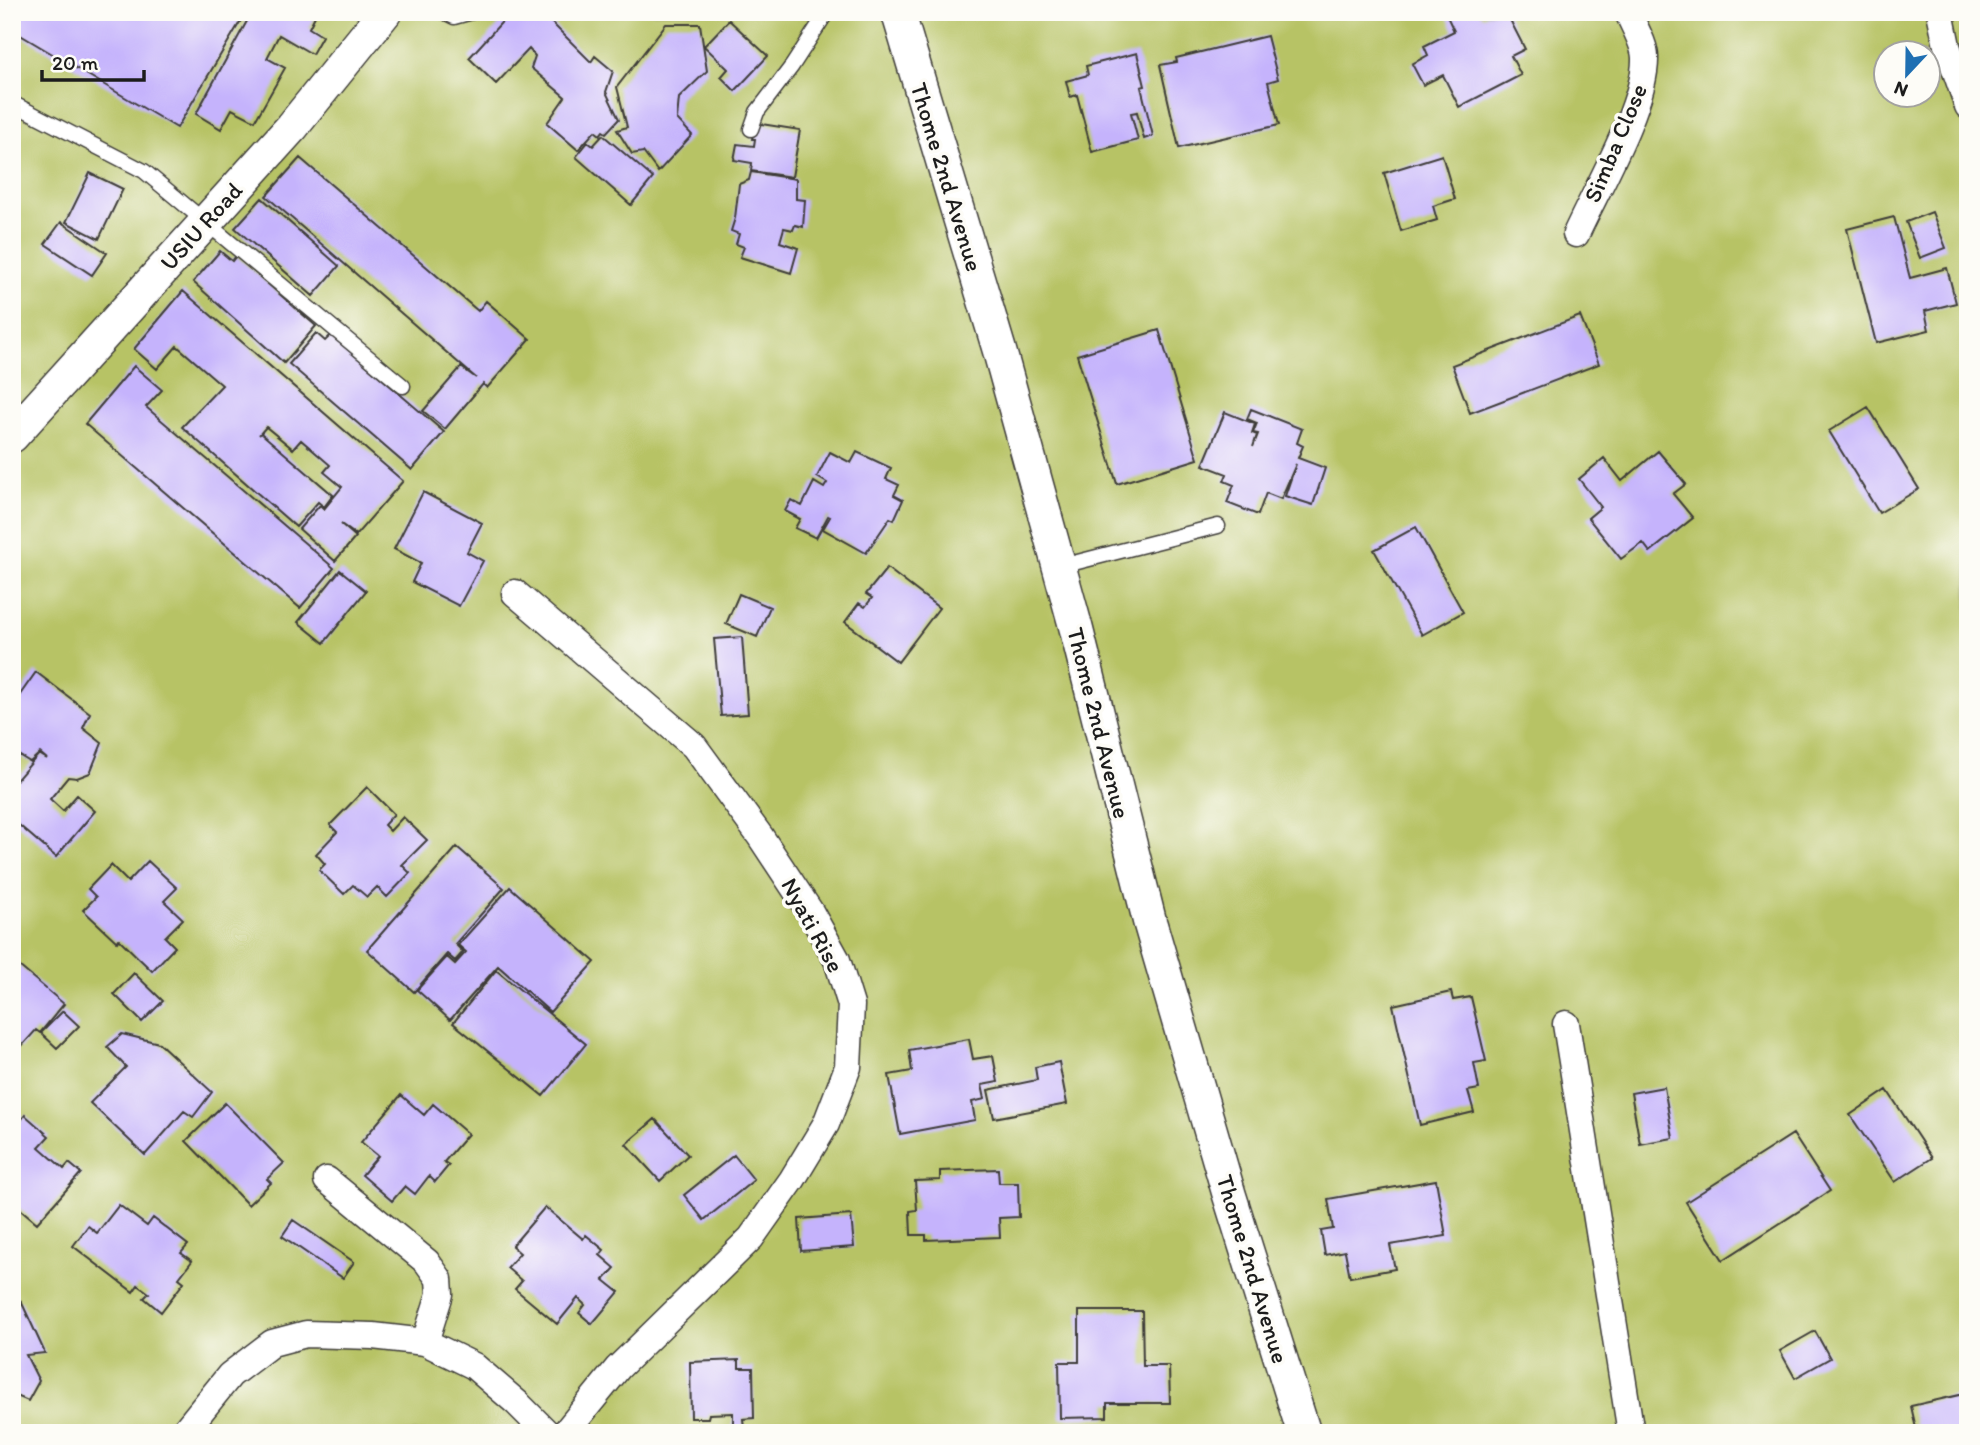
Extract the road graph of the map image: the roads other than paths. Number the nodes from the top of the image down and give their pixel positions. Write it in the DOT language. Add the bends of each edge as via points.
graph roads {
  1 [pos="385,12"];
  2 [pos="444,12"];
  3 [pos="472,12"];
  4 [pos="827,12"];
  5 [pos="898,12"];
  6 [pos="1628,12"];
  7 [pos="1940,12"];
  8 [pos="12,103"];
  9 [pos="1968,106"];
  10 [pos="751,129"];
  11 [pos="205,222"];
  12 [pos="1576,234"];
  13 [pos="403,386"];
  14 [pos="12,436"];
  15 [pos="1219,526"];
  16 [pos="1058,566"];
  17 [pos="515,593"];
  18 [pos="1566,1024"];
  19 [pos="327,1180"];
  20 [pos="425,1342"];
  21 [pos="183,1433"];
  22 [pos="547,1433"];
  23 [pos="565,1433"];
  24 [pos="1304,1433"];
  25 [pos="1631,1433"];
  1 -- 11 [label="street, USIU Road" via="292,127"];
  2 -- 3 [label="lane" via="454,16"];
  4 -- 10 [label="lane" via="757,112"];
  5 -- 16 [label="street, Thome 2nd Avenue"];
  6 -- 12 [label="street, Simba Close" via="1646,54 1643,83"];
  7 -- 9 [label="street"];
  8 -- 11 [label="lane" via="144,171"];
  11 -- 13 [label="lane"];
  11 -- 14 [label="street, USIU Road"];
  15 -- 16 [label="lane"];
  16 -- 24 [label="street, Thome 2nd Avenue" via="1150,923"];
  17 -- 23 [label="street, Nyati Rise" via="694,746 811,913 837,961 852,1005 848,1067 826,1125 792,1180 751,1238 618,1368"];
  18 -- 25 [label="street"];
  19 -- 20 [label="street" via="418,1252 435,1271 441,1287"];
  20 -- 21 [label="street" via="306,1334 272,1343 230,1375"];
  20 -- 22 [label="street" via="474,1366"];
}
